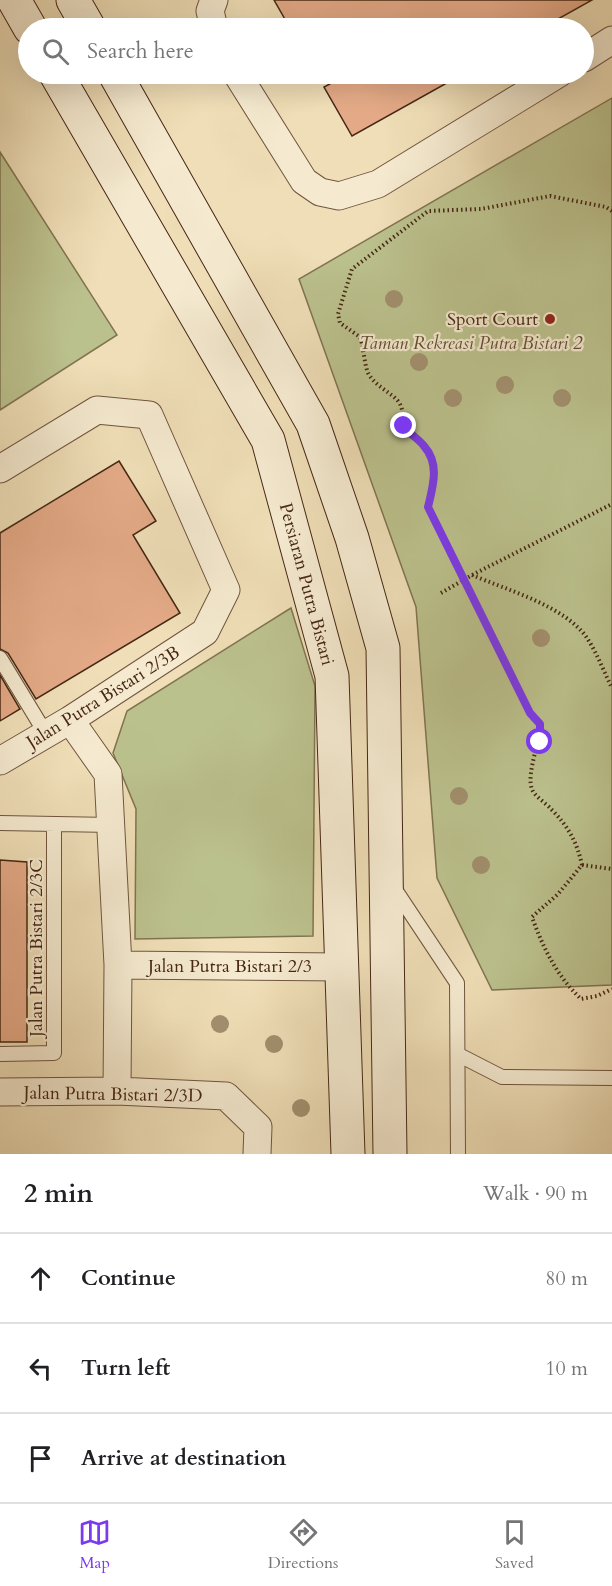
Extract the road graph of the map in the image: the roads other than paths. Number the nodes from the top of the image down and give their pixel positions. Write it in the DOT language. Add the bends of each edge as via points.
graph roads {
  1 [pos="14,0"];
  2 [pos="73,0"];
  3 [pos="214,0"];
  4 [pos="24,18"];
  5 [pos="83,18"];
  6 [pos="212,18"];
  7 [pos="612,40"];
  8 [pos="594,52"];
  9 [pos="63,84"];
  10 [pos="121,84"];
  11 [pos="243,84"];
  12 [pos="542,84"];
  13 [pos="0,469"];
  14 [pos="0,658"];
  15 [pos="69,720"];
  16 [pos="46,734"];
  17 [pos="0,761"];
  18 [pos="0,823"];
  19 [pos="54,825"];
  20 [pos="112,825"];
  21 [pos="388,879"];
  22 [pos="118,965"];
  23 [pos="342,967"];
  24 [pos="0,1054"];
  25 [pos="459,1055"];
  26 [pos="612,1078"];
  27 [pos="117,1091"];
  28 [pos="0,1092"];
  29 [pos="257,1154"];
  30 [pos="348,1154"];
  31 [pos="390,1154"];
  32 [pos="458,1154"];
  1 -- 4 [label="main road"];
  2 -- 5 [label="main road"];
  3 -- 6 [label="street"];
  7 -- 8 [label="street"];
  9 -- 23 [label="main road, Persiaran Putra Bistari" via="268,440 332,676"];
  10 -- 21 [label="main road" via="313,424 352,538 383,648"];
  11 -- 12 [label="street" via="304,181 320,192 339,196 378,184"];
  13 -- 15 [label="street, Jalan Putra Bistari 2/3B" via="97,410 149,415 226,590 205,632"];
  14 -- 16 [label="lane"];
  15 -- 16 [label="street, Jalan Putra Bistari 2/3B"];
  15 -- 20 [label="street" via="108,774"];
  16 -- 17 [label="street, Jalan Putra Bistari 2/3B"];
  18 -- 19 [label="lane"];
  19 -- 20 [label="lane"];
  19 -- 24 [label="lane, Jalan Putra Bistari 2/3C" via="54,1053"];
  20 -- 22 [label="street"];
  21 -- 25 [label="lane" via="457,983"];
  21 -- 31 [label="main road"];
  22 -- 23 [label="street, Jalan Putra Bistari 2/3"];
  22 -- 27 [label="street"];
  23 -- 30 [label="main road, Persiaran Putra Bistari"];
  25 -- 26 [label="lane" via="502,1077"];
  25 -- 32 [label="lane"];
  27 -- 28 [label="street, Jalan Putra Bistari 2/3D"];
  27 -- 29 [label="street, Jalan Putra Bistari 2/3D" via="226,1096 258,1127"];
}
